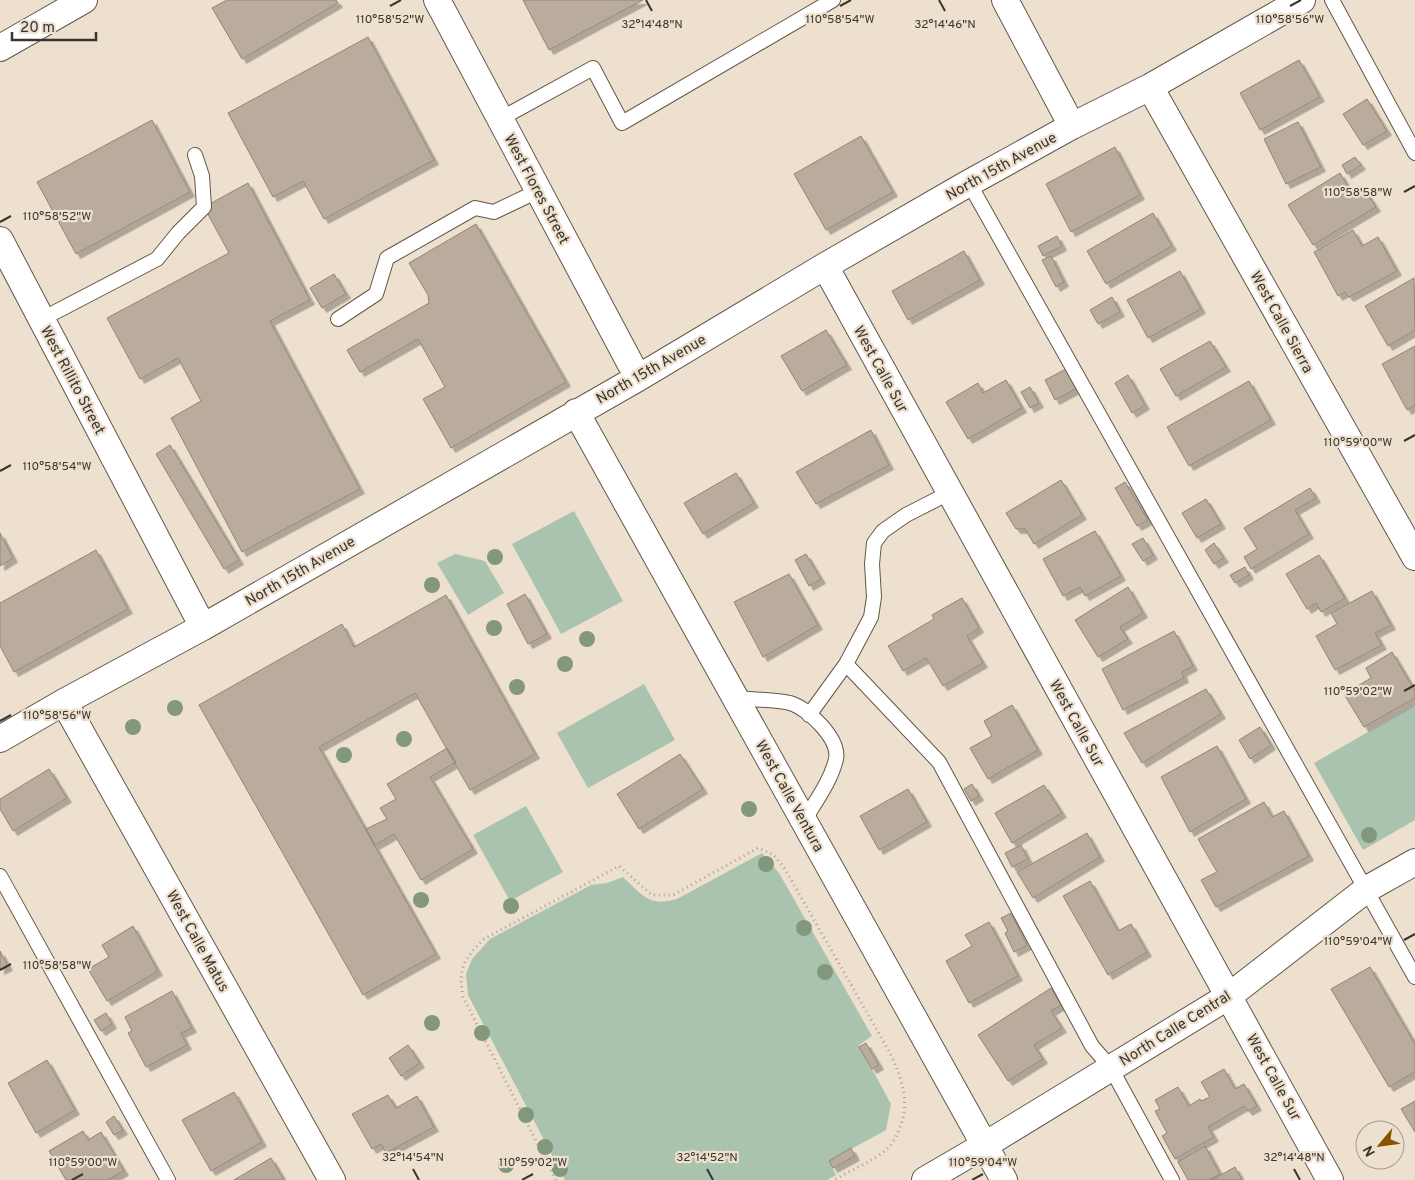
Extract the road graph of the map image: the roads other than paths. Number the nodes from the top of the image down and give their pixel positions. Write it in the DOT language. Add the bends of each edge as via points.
graph roads {
  1 [pos="84,0"];
  2 [pos="437,0"];
  3 [pos="834,0"];
  4 [pos="1005,0"];
  5 [pos="1302,0"];
  6 [pos="1332,0"];
  7 [pos="0,48"];
  8 [pos="1150,88"];
  9 [pos="500,119"];
  10 [pos="1072,126"];
  11 [pos="1415,153"];
  12 [pos="195,155"];
  13 [pos="969,183"];
  14 [pos="538,191"];
  15 [pos="0,240"];
  16 [pos="825,266"];
  17 [pos="42,319"];
  18 [pos="338,319"];
  19 [pos="638,378"];
  20 [pos="576,412"];
  21 [pos="949,493"];
  22 [pos="1415,557"];
  23 [pos="202,627"];
  24 [pos="846,664"];
  25 [pos="736,698"];
  26 [pos="64,702"];
  27 [pos="809,715"];
  28 [pos="0,739"];
  29 [pos="804,821"];
  30 [pos="1415,862"];
  31 [pos="0,876"];
  32 [pos="1367,889"];
  33 [pos="1415,977"];
  34 [pos="1229,996"];
  35 [pos="1111,1068"];
  36 [pos="985,1146"];
  37 [pos="168,1180"];
  38 [pos="332,1180"];
  39 [pos="924,1180"];
  40 [pos="1004,1180"];
  41 [pos="1172,1180"];
  42 [pos="1330,1180"];
  1 -- 7 [label="street"];
  2 -- 9 [label="street, West Flores Street"];
  3 -- 9 [label="lane" via="622,123 593,68"];
  4 -- 10 [label="street"];
  5 -- 8 [label="street, North 15th Avenue"];
  6 -- 11 [label="lane"];
  8 -- 10 [label="street, North 15th Avenue"];
  8 -- 22 [label="street, West Calle Sierra"];
  9 -- 14 [label="street, West Flores Street"];
  10 -- 13 [label="street, North 15th Avenue"];
  12 -- 17 [label="lane" via="202,176 204,207 157,259"];
  13 -- 16 [label="street, North 15th Avenue"];
  13 -- 32 [label="lane"];
  14 -- 18 [label="lane" via="494,212 475,208 387,258 376,294"];
  14 -- 19 [label="street, West Flores Street"];
  15 -- 17 [label="street, West Rillito Street"];
  16 -- 19 [label="street, North 15th Avenue"];
  16 -- 21 [label="street, West Calle Sur"];
  17 -- 23 [label="street, West Rillito Street"];
  19 -- 20 [label="street, North 15th Avenue"];
  20 -- 23 [label="street, North 15th Avenue"];
  20 -- 25 [label="street, West Calle Ventura"];
  21 -- 24 [label="lane" via="906,515 874,543 871,616"];
  21 -- 34 [label="street, West Calle Sur"];
  23 -- 26 [label="street, North 15th Avenue"];
  24 -- 27 [label="lane"];
  24 -- 35 [label="lane" via="939,762 1092,1046"];
  25 -- 27 [label="lane" via="791,703"];
  25 -- 29 [label="street, West Calle Ventura"];
  26 -- 28 [label="street, North 15th Avenue"];
  26 -- 38 [label="street, West Calle Matus"];
  27 -- 29 [label="lane" via="829,734 837,757"];
  29 -- 36 [label="street, West Calle Ventura"];
  30 -- 32 [label="street, North Calle Central"];
  31 -- 37 [label="lane"];
  32 -- 33 [label="lane"];
  32 -- 34 [label="street, North Calle Central"];
  34 -- 35 [label="street, North Calle Central"];
  34 -- 42 [label="street, West Calle Sur"];
  35 -- 36 [label="street, North Calle Central"];
  35 -- 41 [label="lane"];
  36 -- 39 [label="street, North Calle Central"];
  36 -- 40 [label="street, West Calle Ventura"];
}
